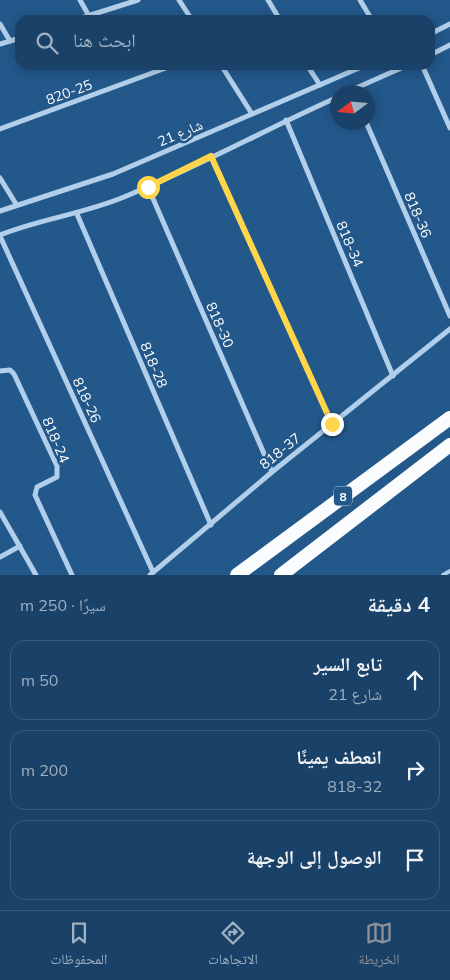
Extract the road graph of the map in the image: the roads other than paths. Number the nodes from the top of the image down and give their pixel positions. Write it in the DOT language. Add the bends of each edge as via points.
graph roads {
  1 [pos="80,0"];
  2 [pos="138,0"];
  3 [pos="179,0"];
  4 [pos="268,0"];
  5 [pos="360,0"];
  6 [pos="88,15"];
  7 [pos="92,15"];
  8 [pos="189,15"];
  9 [pos="277,15"];
  10 [pos="369,15"];
  11 [pos="0,24"];
  12 [pos="450,24"];
  13 [pos="435,32"];
  14 [pos="15,40"];
  15 [pos="10,41"];
  16 [pos="0,44"];
  17 [pos="450,45"];
  18 [pos="435,52"];
  19 [pos="160,70"];
  20 [pos="223,70"];
  21 [pos="311,70"];
  22 [pos="354,70"];
  23 [pos="397,70"];
  24 [pos="424,70"];
  25 [pos="320,85"];
  26 [pos="366,85"];
  27 [pos="330,101"];
  28 [pos="252,114"];
  29 [pos="286,120"];
  30 [pos="450,128"];
  31 [pos="0,129"];
  32 [pos="369,130"];
  33 [pos="211,156"];
  34 [pos="0,178"];
  35 [pos="148,187"];
  36 [pos="16,204"];
  37 [pos="0,210"];
  38 [pos="77,214"];
  39 [pos="0,236"];
  40 [pos="450,316"];
  41 [pos="450,329"];
  42 [pos="0,371"];
  43 [pos="393,376"];
  44 [pos="450,418"];
  45 [pos="332,424"];
  46 [pos="450,445"];
  47 [pos="272,472"];
  48 [pos="0,512"];
  49 [pos="211,524"];
  50 [pos="20,546"];
  51 [pos="0,557"];
  52 [pos="450,571"];
  53 [pos="152,574"];
  54 [pos="36,575"];
  55 [pos="72,575"];
  56 [pos="237,575"];
  57 [pos="281,575"];
  58 [pos="443,575"];
  1 -- 6 [label="street"];
  2 -- 7 [label="street"];
  3 -- 8 [label="street"];
  4 -- 9 [label="street"];
  5 -- 10 [label="street"];
  11 -- 15 [label="street"];
  12 -- 13 [label="street"];
  14 -- 15 [label="street"];
  15 -- 16 [label="street"];
  17 -- 18 [label="street"];
  19 -- 31 [label="street, 820-25"];
  20 -- 28 [label="street"];
  21 -- 25 [label="street"];
  22 -- 25 [label="street, شارع 21"];
  23 -- 26 [label="street"];
  24 -- 30 [label="street"];
  25 -- 28 [label="street, شارع 21"];
  27 -- 29 [label="street"];
  28 -- 36 [label="street, شارع 21" via="113,174"];
  29 -- 33 [label="street"];
  29 -- 43 [label="street, 818-34"];
  32 -- 40 [label="street, 818-36"];
  33 -- 35 [label="street"];
  33 -- 45 [label="street"];
  34 -- 36 [label="street"];
  35 -- 38 [label="street"];
  35 -- 47 [label="street, 818-30"];
  36 -- 37 [label="street, شارع 21"];
  38 -- 39 [label="street" via="25,226"];
  38 -- 49 [label="street, 818-28"];
  39 -- 53 [label="street, 818-26"];
  41 -- 43 [label="street, 818-37"];
  42 -- 55 [label="street, 818-24" via="10,370 14,374 58,466 57,477 37,486 35,496"];
  43 -- 45 [label="street, 818-37"];
  44 -- 56 [label="highway, 8"];
  45 -- 47 [label="street, 818-37"];
  46 -- 57 [label="highway, 8"];
  47 -- 49 [label="street, 818-37"];
  48 -- 50 [label="street"];
  49 -- 53 [label="street, 818-37"];
  50 -- 51 [label="street"];
  50 -- 54 [label="street"];
  52 -- 58 [label="lane"];
}
